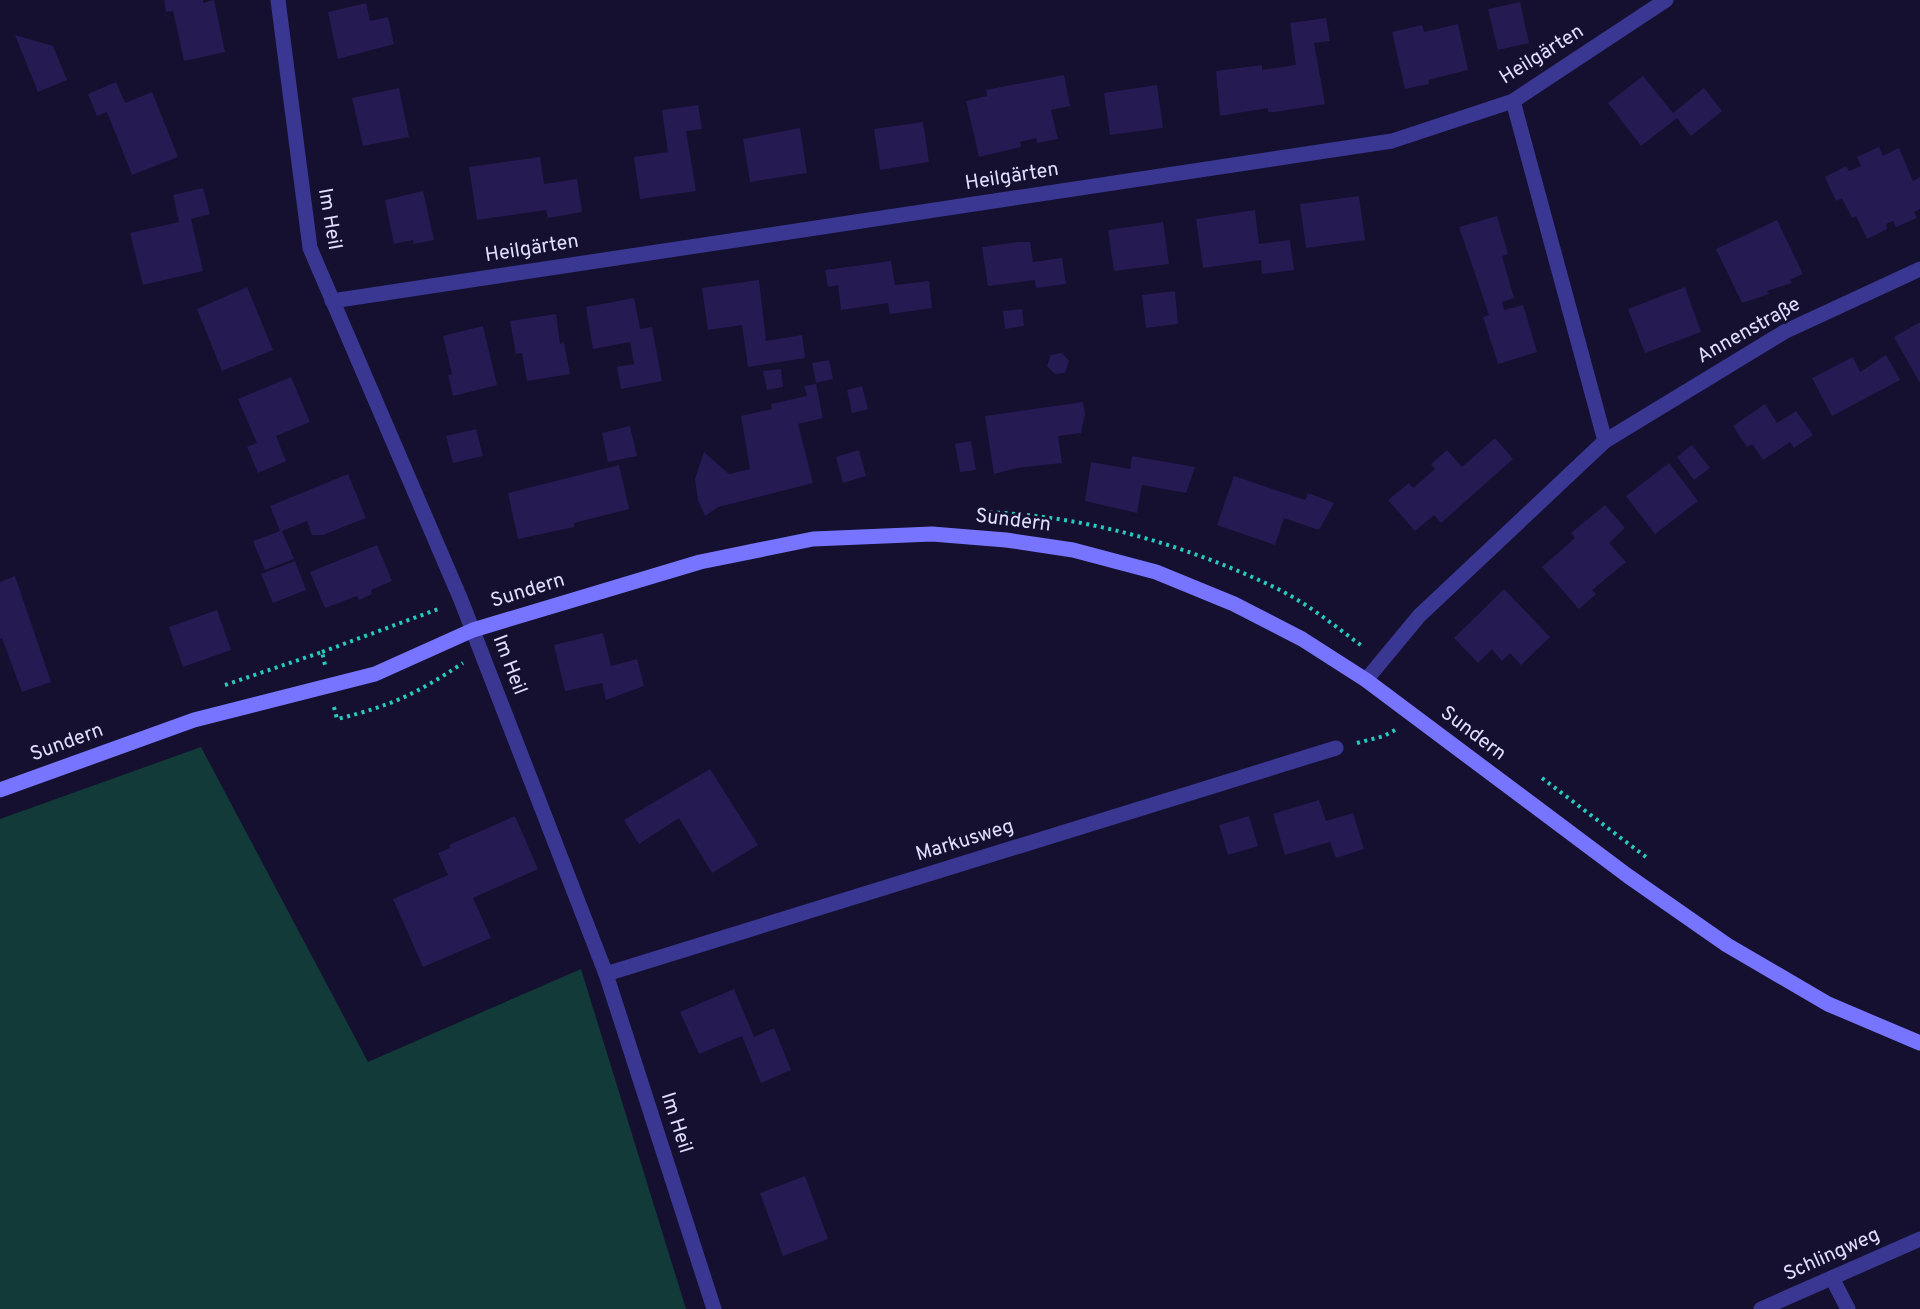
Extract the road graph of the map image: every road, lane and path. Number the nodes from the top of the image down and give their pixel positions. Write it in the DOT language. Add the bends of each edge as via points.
graph roads {
  1 [pos="278,0"];
  2 [pos="1665,0"];
  3 [pos="1513,100"];
  4 [pos="1920,269"];
  5 [pos="332,301"];
  6 [pos="1605,441"];
  7 [pos="461,600"];
  8 [pos="473,630"];
  9 [pos="481,651"];
  10 [pos="322,652"];
  11 [pos="1366,680"];
  12 [pos="329,686"];
  13 [pos="1416,718"];
  14 [pos="1336,748"];
  15 [pos="0,790"];
  16 [pos="606,974"];
  17 [pos="1920,1043"];
  18 [pos="1920,1239"];
  19 [pos="1832,1278"];
  20 [pos="714,1309"];
  21 [pos="1761,1309"];
  22 [pos="1848,1309"];
  1 -- 5 [label="street, Im Heil" via="310,248"];
  2 -- 3 [label="street, Heilgärten"];
  3 -- 5 [label="street, Heilgärten" via="1392,141"];
  3 -- 6 [label="street"];
  4 -- 6 [label="street, Annenstraße" via="1784,332"];
  5 -- 7 [label="street, Im Heil"];
  6 -- 11 [label="street, Annenstraße" via="1419,616"];
  7 -- 8 [label="street, Im Heil"];
  7 -- 10 [label="path"];
  8 -- 9 [label="street, Im Heil"];
  8 -- 11 [label="street, Sundern" via="699,562 813,539 932,534 1073,550 1156,572 1244,609 1302,639"];
  8 -- 12 [label="street, Sundern" via="375,674"];
  9 -- 12 [label="path" via="419,692 384,707 337,719"];
  9 -- 16 [label="street, Im Heil"];
  11 -- 13 [label="street, Sundern"];
  12 -- 15 [label="street, Sundern" via="194,720"];
  13 -- 14 [label="path" via="1384,736"];
  13 -- 17 [label="street, Sundern" via="1727,945 1828,1004"];
  14 -- 16 [label="street, Markusweg"];
  16 -- 20 [label="street, Im Heil"];
  18 -- 19 [label="street, Schlingweg"];
  19 -- 21 [label="street, Schlingweg"];
  19 -- 22 [label="street"];
}
